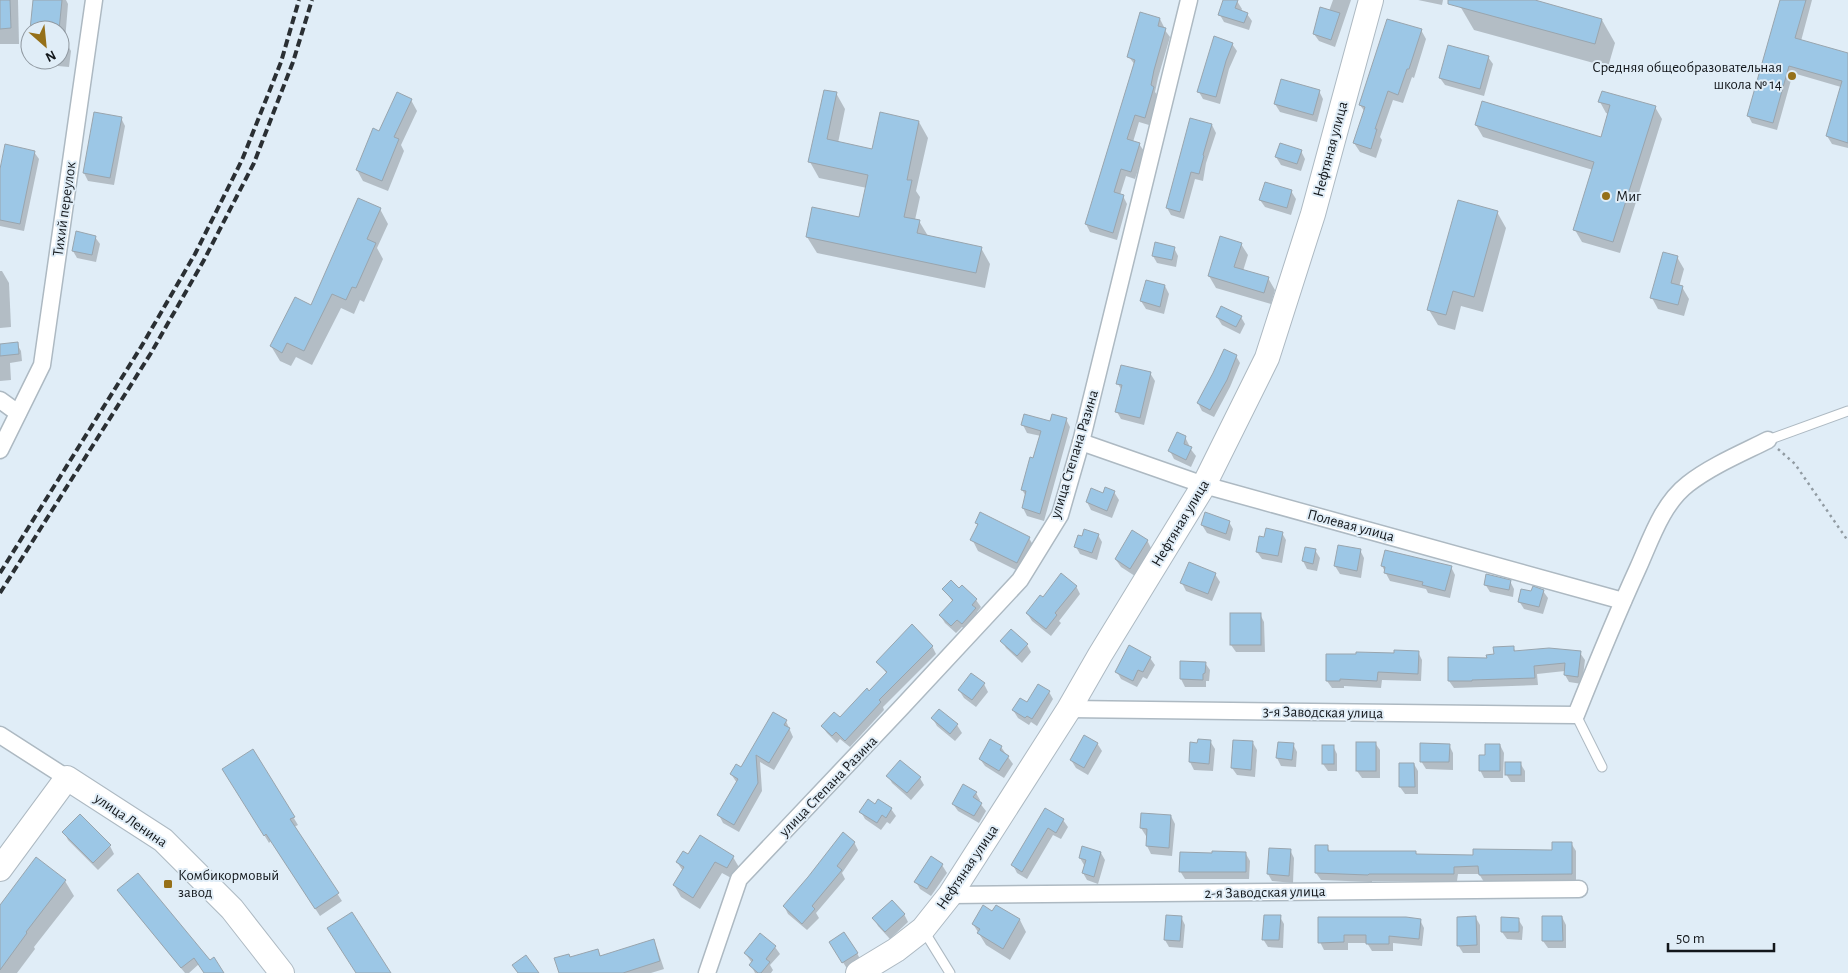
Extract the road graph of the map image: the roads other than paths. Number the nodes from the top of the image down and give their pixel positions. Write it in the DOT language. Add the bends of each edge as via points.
graph roads {
  1 [pos="94,0"];
  2 [pos="1189,0"];
  3 [pos="1371,0"];
  4 [pos="0,400"];
  5 [pos="1848,411"];
  6 [pos="18,413"];
  7 [pos="1768,440"];
  8 [pos="1081,442"];
  9 [pos="0,450"];
  10 [pos="1204,485"];
  11 [pos="1623,601"];
  12 [pos="1069,709"];
  13 [pos="1576,714"];
  14 [pos="0,735"];
  15 [pos="1602,767"];
  16 [pos="67,778"];
  17 [pos="0,869"];
  18 [pos="1579,889"];
  19 [pos="950,895"];
  20 [pos="923,929"];
  21 [pos="282,973"];
  22 [pos="707,973"];
  23 [pos="858,973"];
  24 [pos="950,973"];
  1 -- 6 [label="street, Тихий переулок" via="42,365"];
  2 -- 8 [label="street, улица Степана Разина"];
  3 -- 10 [label="main road, Нефтяная улица" via="1313,214 1267,358"];
  4 -- 6 [label="street"];
  5 -- 7 [label="lane"];
  6 -- 9 [label="street, Тихий переулок"];
  7 -- 11 [label="street" via="1688,484 1670,503"];
  8 -- 10 [label="street, Полевая улица"];
  8 -- 22 [label="street, улица Степана Разина" via="1060,515 1020,580 739,878"];
  10 -- 11 [label="street, Полевая улица"];
  10 -- 12 [label="main road, Нефтяная улица"];
  11 -- 13 [label="street"];
  12 -- 13 [label="street, 3-я Заводская улица"];
  12 -- 19 [label="main road, Нефтяная улица"];
  13 -- 15 [label="lane"];
  14 -- 16 [label="street, улица Ленина"];
  16 -- 17 [label="main road"];
  16 -- 21 [label="main road, улица Ленина" via="163,840 232,909"];
  18 -- 19 [label="street, 2-я Заводская улица"];
  19 -- 20 [label="main road, Нефтяная улица"];
  20 -- 23 [label="main road, Нефтяная улица"];
  20 -- 24 [label="lane"];
}
